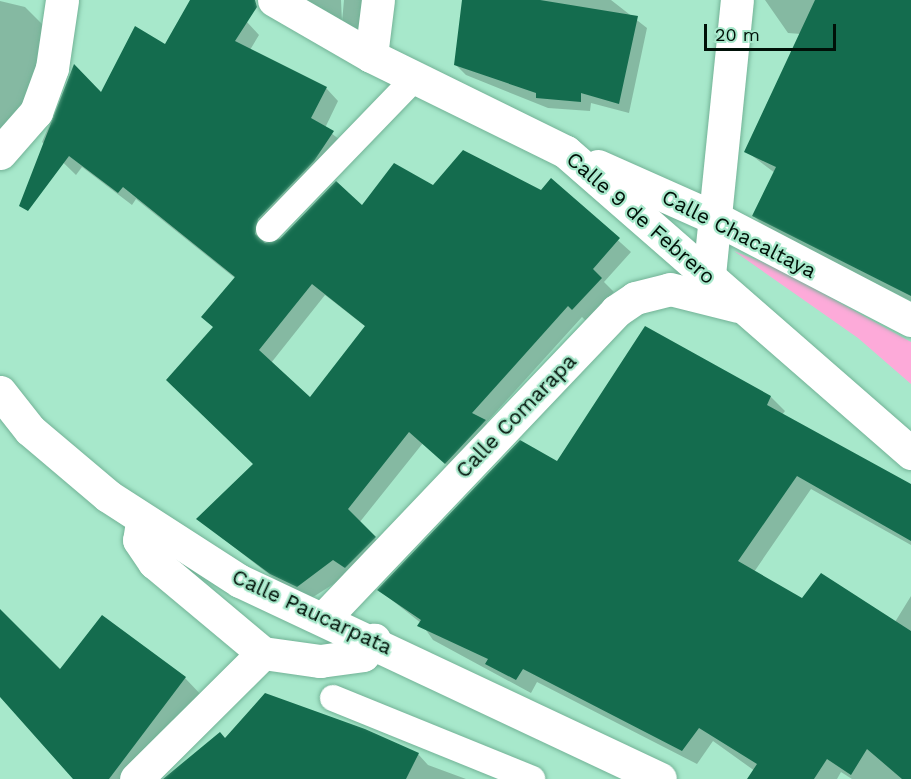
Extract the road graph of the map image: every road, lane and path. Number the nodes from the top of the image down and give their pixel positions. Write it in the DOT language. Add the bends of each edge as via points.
graph roads {
  1 [pos="62,0"];
  2 [pos="274,0"];
  3 [pos="378,0"];
  4 [pos="737,0"];
  5 [pos="371,56"];
  6 [pos="416,77"];
  7 [pos="566,152"];
  8 [pos="0,153"];
  9 [pos="715,218"];
  10 [pos="269,229"];
  11 [pos="709,275"];
  12 [pos="743,308"];
  13 [pos="911,321"];
  14 [pos="0,392"];
  15 [pos="911,453"];
  16 [pos="142,522"];
  17 [pos="324,618"];
  18 [pos="374,640"];
  19 [pos="263,652"];
  20 [pos="333,699"];
  21 [pos="136,779"];
  22 [pos="532,779"];
  23 [pos="660,779"];
  1 -- 8 [label="street" via="52,69 36,112"];
  2 -- 5 [label="street, Calle 9 de Febrero"];
  3 -- 5 [label="street"];
  4 -- 9 [label="street"];
  5 -- 6 [label="street, Calle 9 de Febrero"];
  6 -- 7 [label="street, Calle 9 de Febrero"];
  6 -- 10 [label="lane"];
  7 -- 9 [label="street, Calle Chacaltaya"];
  7 -- 11 [label="street, Calle 9 de Febrero"];
  9 -- 11 [label="street"];
  9 -- 13 [label="street, Calle Chacaltaya"];
  11 -- 12 [label="street, Calle 9 de Febrero"];
  12 -- 15 [label="street, Calle 9 de Febrero"];
  12 -- 17 [label="street, Calle Comarapa" via="670,289 635,298 616,311"];
  14 -- 16 [label="street, Calle Paucarpata" via="30,430"];
  16 -- 17 [label="street, Calle Paucarpata" via="240,581"];
  16 -- 19 [label="street" via="139,540 154,562"];
  17 -- 18 [label="street, Calle Paucarpata"];
  18 -- 19 [label="street" via="363,655 320,661"];
  18 -- 23 [label="street, Calle Paucarpata" via="569,740"];
  19 -- 21 [label="street"];
  20 -- 22 [label="lane"];
}
